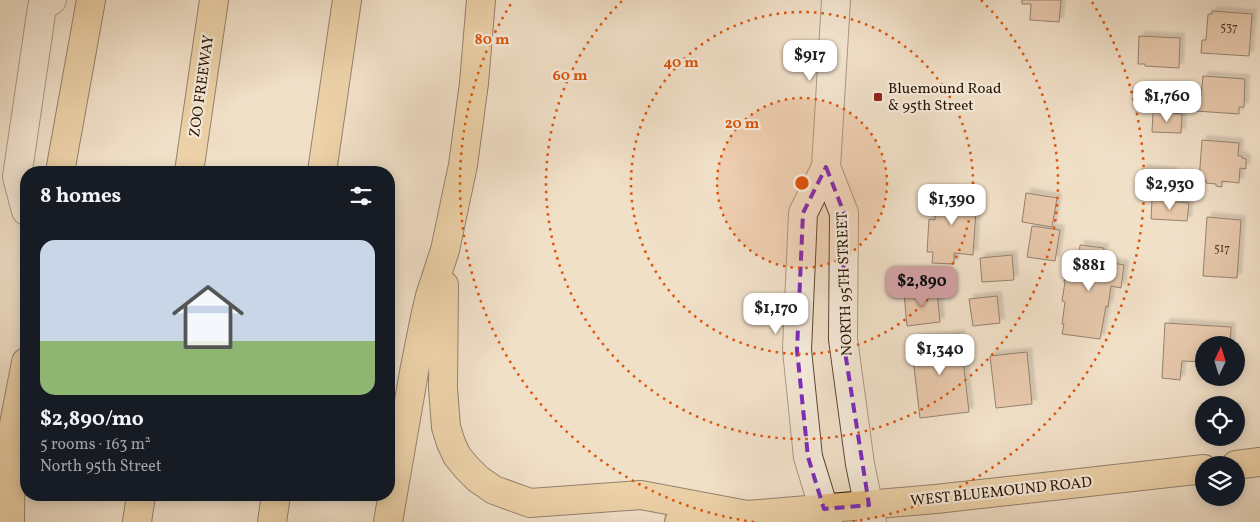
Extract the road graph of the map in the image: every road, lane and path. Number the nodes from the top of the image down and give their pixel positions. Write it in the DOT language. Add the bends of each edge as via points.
graph roads {
  1 [pos="52,0"];
  2 [pos="91,0"];
  3 [pos="214,0"];
  4 [pos="347,0"];
  5 [pos="481,0"];
  6 [pos="836,0"];
  7 [pos="61,166"];
  8 [pos="190,166"];
  9 [pos="323,166"];
  10 [pos="826,167"];
  11 [pos="20,189"];
  12 [pos="445,250"];
  13 [pos="20,387"];
  14 [pos="5,450"];
  15 [pos="1260,462"];
  16 [pos="1245,464"];
  17 [pos="1195,470"];
  18 [pos="395,482"];
  19 [pos="140,501"];
  20 [pos="275,501"];
  21 [pos="392,501"];
  22 [pos="870,514"];
  23 [pos="747,515"];
  24 [pos="826,515"];
  25 [pos="10,522"];
  26 [pos="137,522"];
  27 [pos="272,522"];
  28 [pos="388,522"];
  29 [pos="679,522"];
  1 -- 11 [label="street" via="42,7 17,177"];
  2 -- 7 [label="main road"];
  3 -- 8 [label="main road, ZOO FREEWAY"];
  4 -- 9 [label="main road"];
  5 -- 12 [label="main road" via="462,174"];
  6 -- 10 [label="street, NORTH 95TH STREET"];
  10 -- 22 [label="street, NORTH 95TH STREET" via="844,213 843,339"];
  10 -- 24 [label="street, NORTH 95TH STREET" via="803,213 797,350 808,457"];
  12 -- 18 [label="main road" via="425,317"];
  12 -- 23 [label="main road" via="443,388 446,427 458,456 478,479 494,490 530,503 641,495"];
  13 -- 14 [label="main road"];
  14 -- 25 [label="main road"];
  15 -- 16 [label="main road"];
  17 -- 22 [label="main road, WEST BLUEMOUND ROAD" via="936,499"];
  19 -- 26 [label="main road"];
  20 -- 27 [label="main road"];
  21 -- 28 [label="main road"];
  22 -- 24 [label="main road, WEST BLUEMOUND ROAD"];
  23 -- 24 [label="main road, WEST BLUEMOUND ROAD"];
  23 -- 29 [label="main road, WEST BLUEMOUND ROAD"];
}
